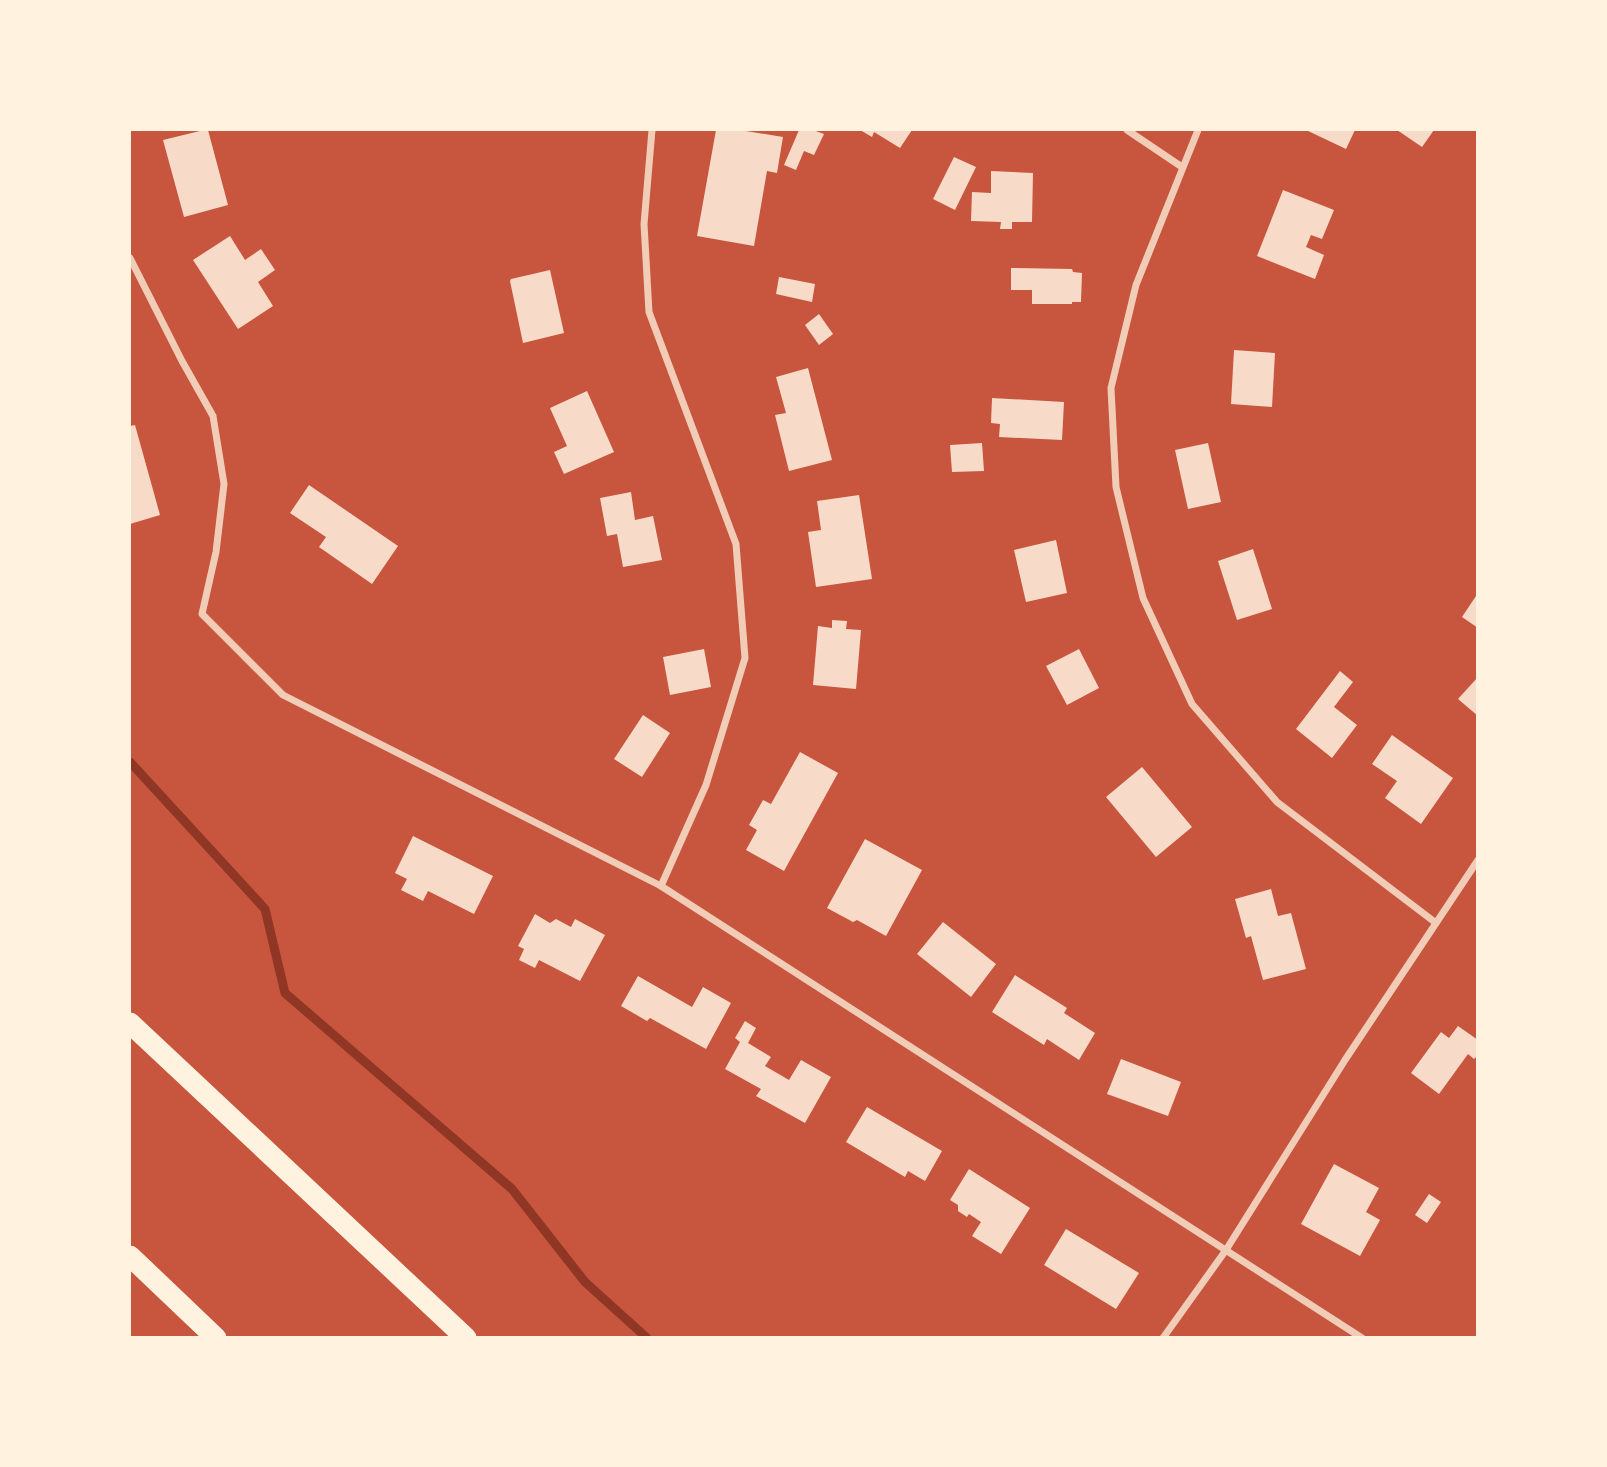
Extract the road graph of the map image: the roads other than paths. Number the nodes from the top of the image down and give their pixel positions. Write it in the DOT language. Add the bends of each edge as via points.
graph roads {
  1 [pos="652,130"];
  2 [pos="1127,130"];
  3 [pos="1198,130"];
  4 [pos="1182,167"];
  5 [pos="130,258"];
  6 [pos="1478,860"];
  7 [pos="661,886"];
  8 [pos="1436,923"];
  9 [pos="130,1023"];
  10 [pos="1226,1250"];
  11 [pos="130,1256"];
  12 [pos="216,1338"];
  13 [pos="466,1338"];
  14 [pos="1163,1338"];
  15 [pos="1362,1338"];
  1 -- 7 [label="street" via="643,224 649,312 736,544 745,658 706,785"];
  2 -- 4 [label="street"];
  3 -- 4 [label="street"];
  4 -- 8 [label="street" via="1136,285 1111,388 1116,487 1143,598 1192,704 1277,802"];
  5 -- 7 [label="street" via="213,416 224,484 202,614 283,695"];
  6 -- 8 [label="street"];
  7 -- 10 [label="street"];
  8 -- 10 [label="street"];
  9 -- 13 [label="highway"];
  10 -- 14 [label="street"];
  10 -- 15 [label="street"];
  11 -- 12 [label="highway"];
}
